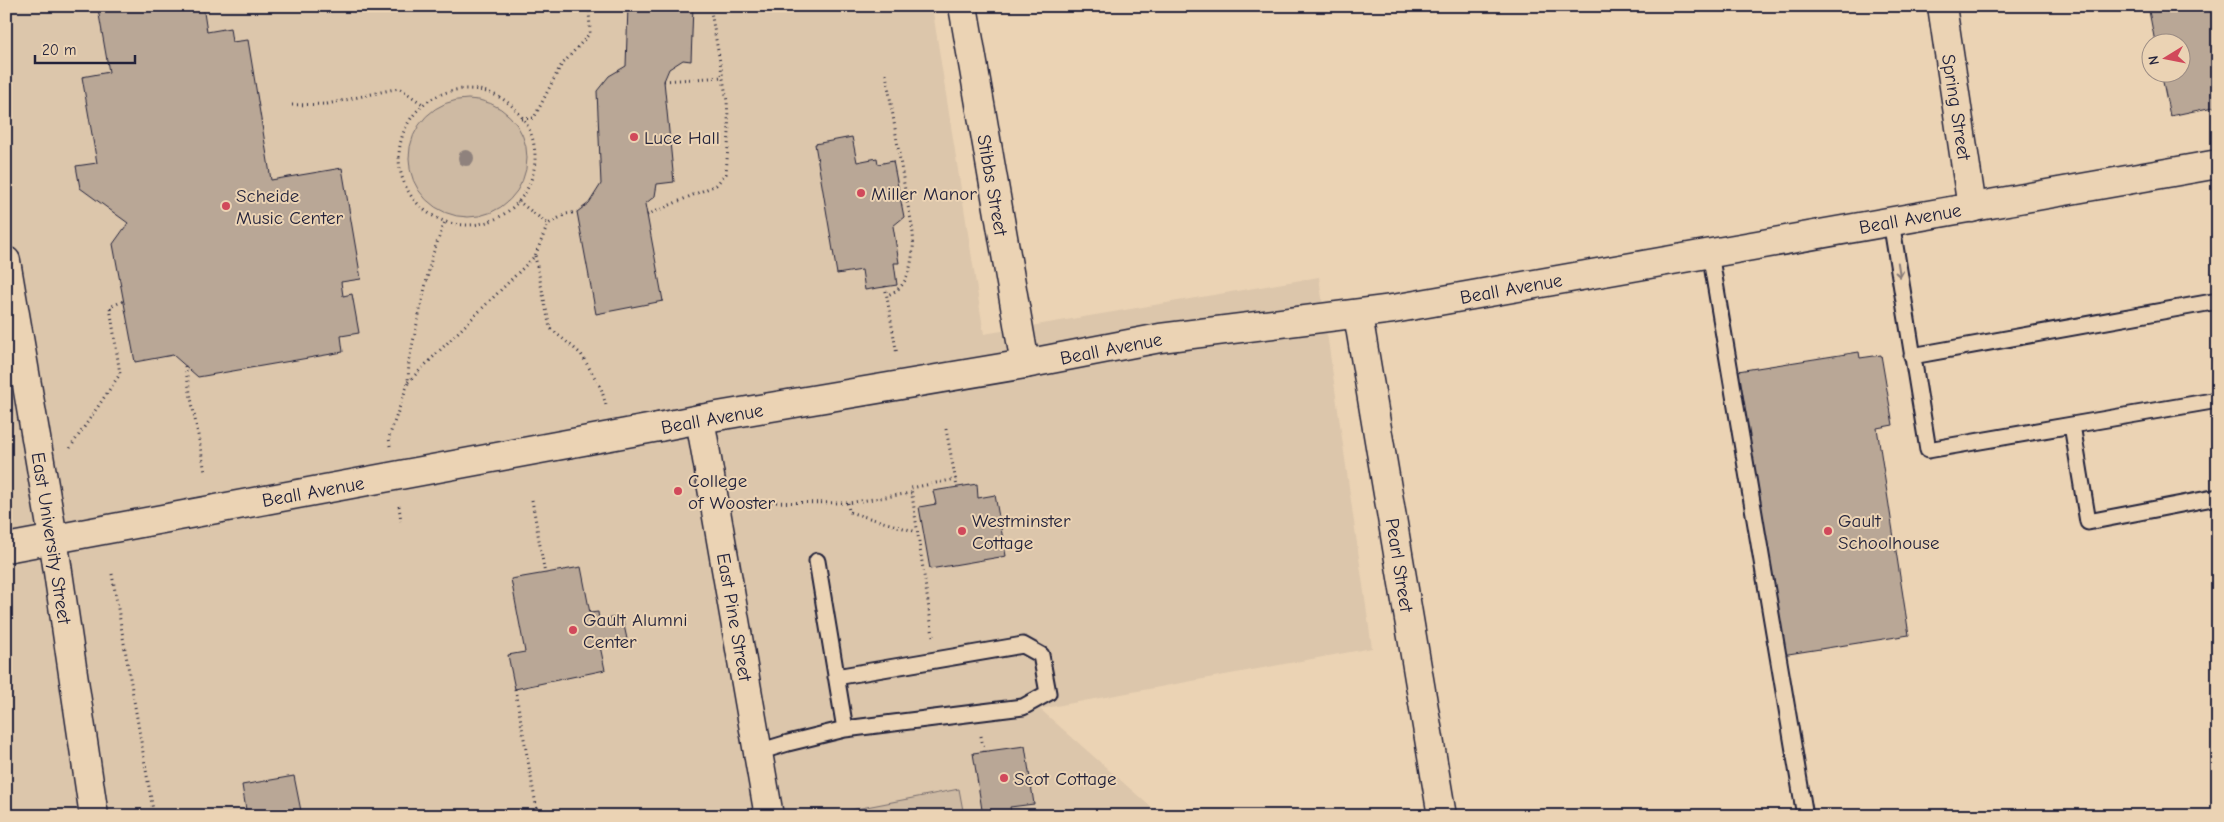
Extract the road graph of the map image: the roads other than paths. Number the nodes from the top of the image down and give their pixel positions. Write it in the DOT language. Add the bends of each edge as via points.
graph roads {
  1 [pos="962,6"];
  2 [pos="1942,6"];
  3 [pos="2218,164"];
  4 [pos="1972,208"];
  5 [pos="1892,222"];
  6 [pos="1710,253"];
  7 [pos="6,261"];
  8 [pos="2218,301"];
  9 [pos="1358,315"];
  10 [pos="1912,356"];
  11 [pos="1025,364"];
  12 [pos="2218,400"];
  13 [pos="700,419"];
  14 [pos="2072,426"];
  15 [pos="2218,497"];
  16 [pos="53,538"];
  17 [pos="6,548"];
  18 [pos="817,562"];
  19 [pos="836,677"];
  20 [pos="845,729"];
  21 [pos="758,752"];
  22 [pos="94,816"];
  23 [pos="769,816"];
  24 [pos="1442,816"];
  25 [pos="1805,816"];
  1 -- 11 [label="street, Stibbs Street"];
  2 -- 4 [label="street, Spring Street"];
  3 -- 4 [label="street, Beall Avenue"];
  4 -- 5 [label="street, Beall Avenue"];
  5 -- 6 [label="street, Beall Avenue"];
  5 -- 10 [label="lane, one-way"];
  6 -- 9 [label="street, Beall Avenue"];
  6 -- 25 [label="lane"];
  7 -- 16 [label="street, East University Street"];
  8 -- 10 [label="lane"];
  9 -- 11 [label="street, Beall Avenue" via="1160,338"];
  9 -- 24 [label="street, Pearl Street"];
  10 -- 14 [label="lane" via="1928,450"];
  11 -- 13 [label="street, Beall Avenue"];
  12 -- 14 [label="lane"];
  13 -- 16 [label="street, Beall Avenue"];
  13 -- 21 [label="street, East Pine Street"];
  14 -- 15 [label="lane" via="2088,522"];
  16 -- 17 [label="street, Beall Avenue"];
  16 -- 22 [label="street, East University Street"];
  18 -- 19 [label="lane"];
  19 -- 20 [label="lane"];
  19 -- 20 [label="lane" via="1023,645 1040,655 1048,693 1023,707"];
  20 -- 21 [label="lane"];
  21 -- 23 [label="street, East Pine Street"];
}
